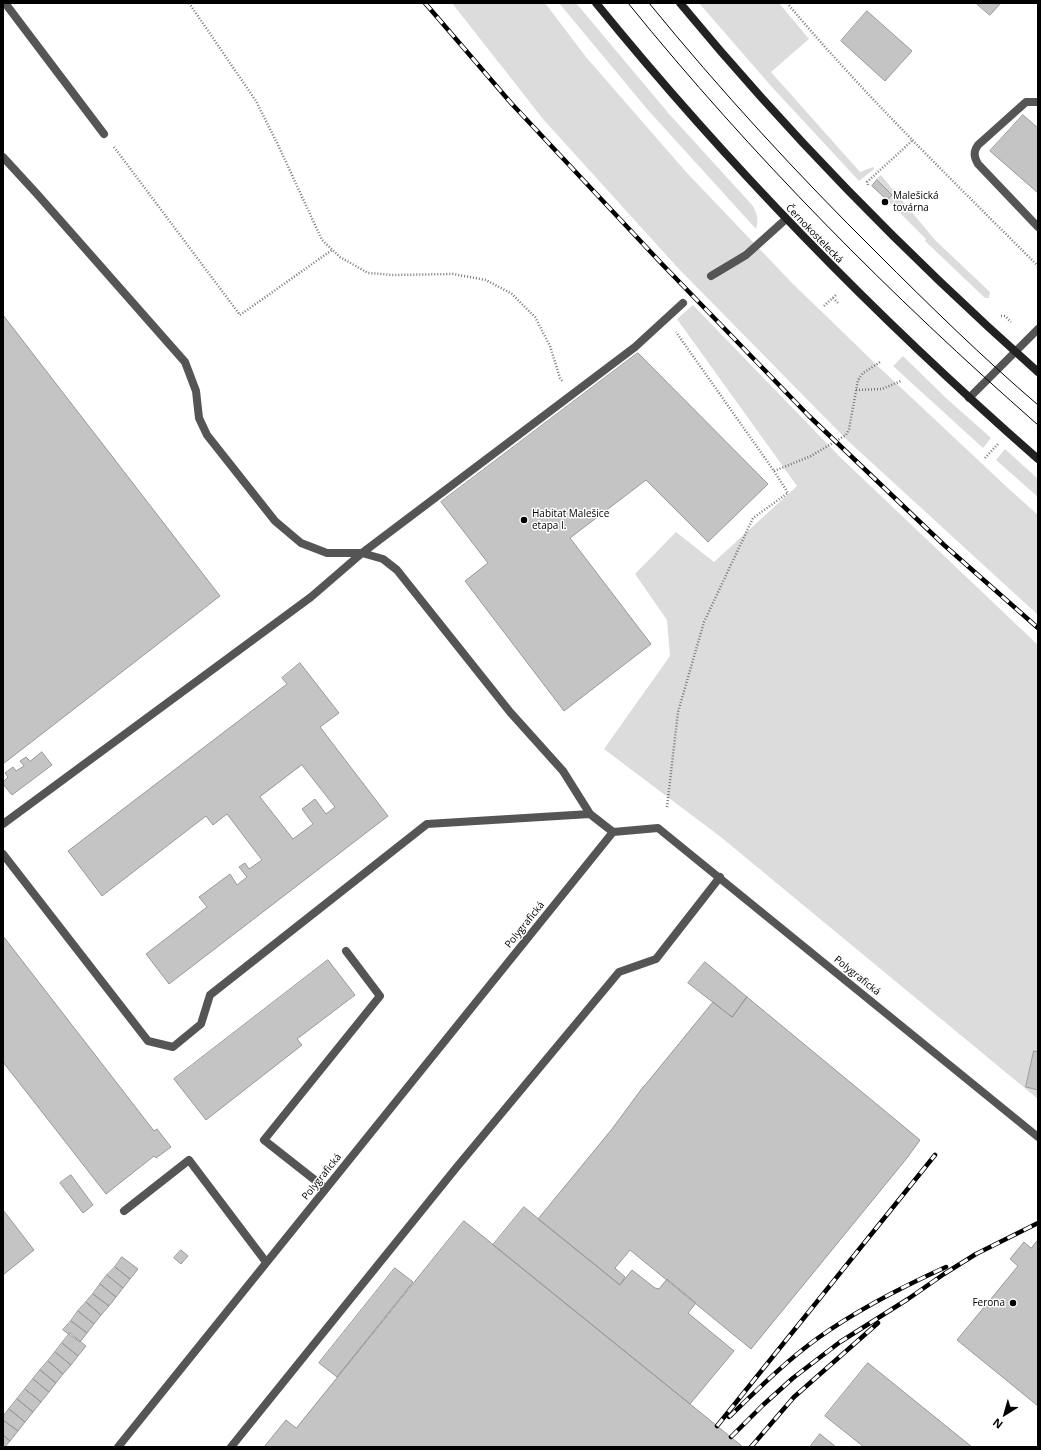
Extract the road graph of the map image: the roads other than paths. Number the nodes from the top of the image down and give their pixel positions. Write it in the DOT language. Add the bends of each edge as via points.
graph roads {
  1 [pos="5,3"];
  2 [pos="596,3"];
  3 [pos="680,3"];
  4 [pos="1038,102"];
  5 [pos="104,134"];
  6 [pos="3,157"];
  7 [pos="786,220"];
  8 [pos="1038,227"];
  9 [pos="711,276"];
  10 [pos="682,304"];
  11 [pos="1038,329"];
  12 [pos="1015,352"];
  13 [pos="1038,372"];
  14 [pos="969,398"];
  15 [pos="1038,459"];
  16 [pos="362,553"];
  17 [pos="590,814"];
  18 [pos="3,824"];
  19 [pos="613,832"];
  20 [pos="3,854"];
  21 [pos="720,877"];
  22 [pos="346,951"];
  23 [pos="1038,1137"];
  24 [pos="325,1188"];
  25 [pos="124,1211"];
  26 [pos="266,1262"];
  27 [pos="118,1447"];
  28 [pos="231,1447"];
  1 -- 5 [label="street"];
  2 -- 7 [label="main road, Černokostelecká" via="674,96"];
  3 -- 12 [label="main road" via="749,84 837,179 962,304"];
  4 -- 8 [label="street" via="1026,102 978,145 974,151 974,158"];
  6 -- 16 [label="street" via="185,362 196,391 199,418 207,436 275,521 301,543 326,553"];
  7 -- 9 [label="street" via="746,255"];
  7 -- 14 [label="main road, Černokostelecká"];
  10 -- 16 [label="street" via="635,347"];
  11 -- 12 [label="street"];
  12 -- 13 [label="main road"];
  12 -- 14 [label="street"];
  14 -- 15 [label="main road, Černokostelecká"];
  16 -- 17 [label="street" via="383,559 397,570 510,712 563,771"];
  16 -- 18 [label="street" via="311,597"];
  17 -- 19 [label="street"];
  17 -- 20 [label="street" via="427,824 210,995 201,1024 173,1048 148,1041"];
  19 -- 21 [label="street, Polygrafická" via="658,828"];
  19 -- 24 [label="street, Polygrafická"];
  21 -- 23 [label="street, Polygrafická"];
  21 -- 28 [label="street" via="656,959 619,972 456,1168"];
  22 -- 24 [label="street" via="380,996 264,1140"];
  24 -- 26 [label="street, Polygrafická"];
  25 -- 26 [label="street" via="189,1160"];
  26 -- 27 [label="street, Polygrafická"];
}
